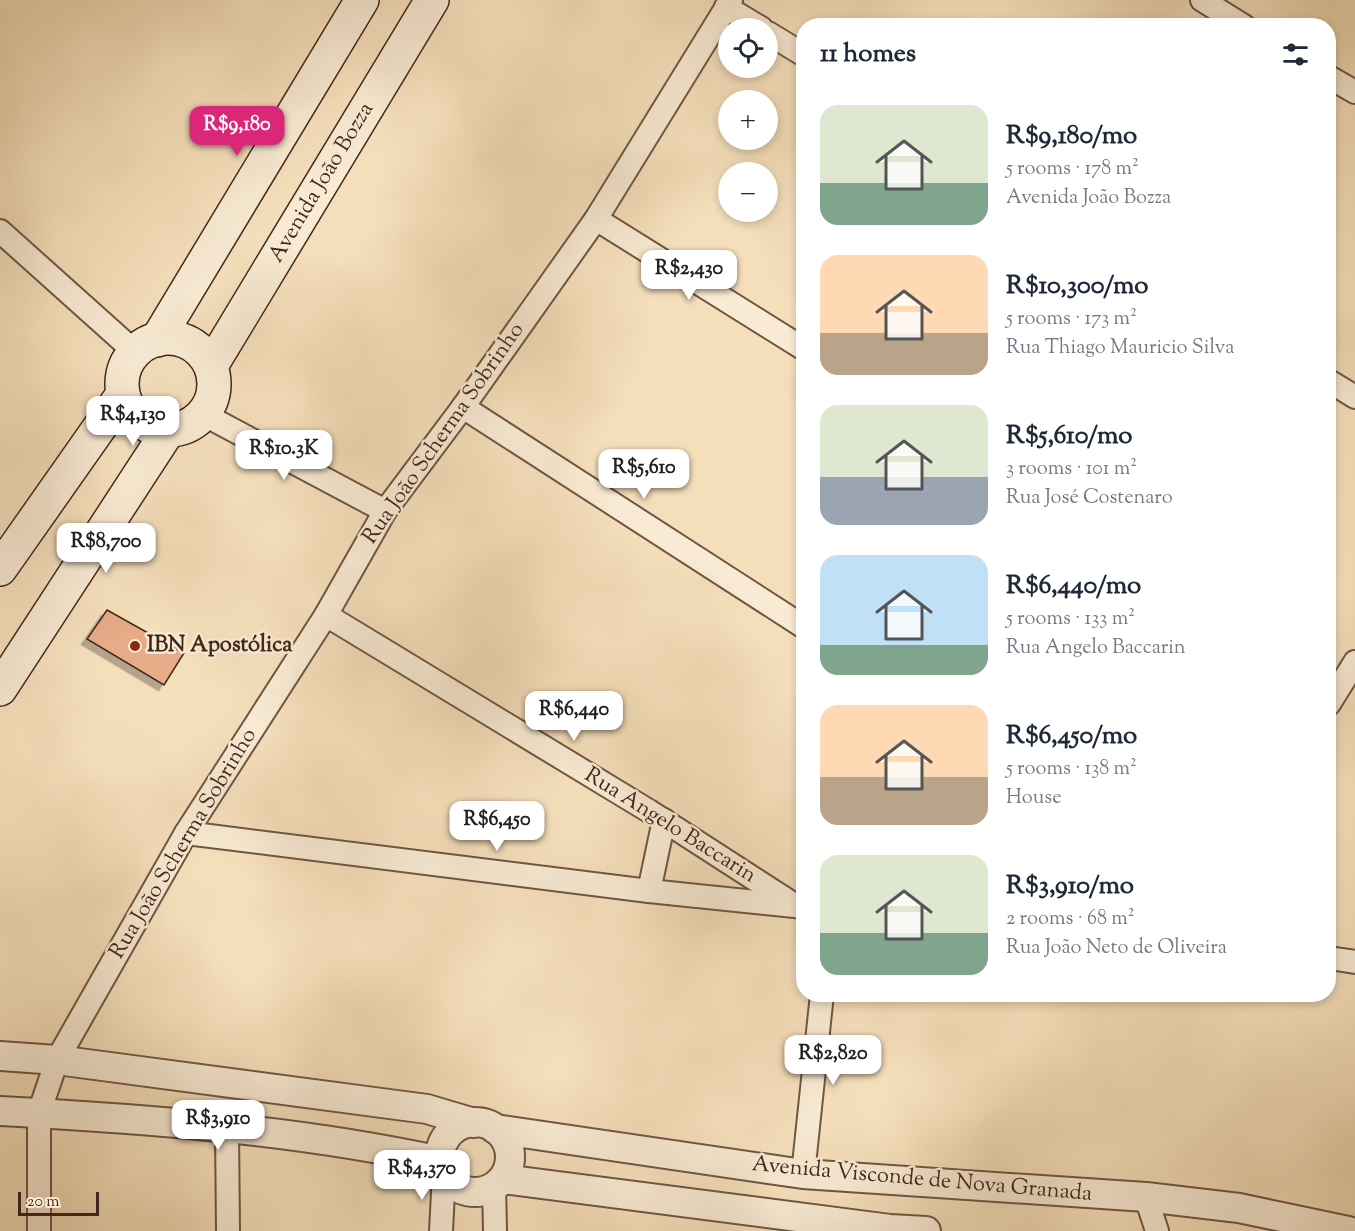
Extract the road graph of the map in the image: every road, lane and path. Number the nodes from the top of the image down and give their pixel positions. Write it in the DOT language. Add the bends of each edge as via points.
graph roads {
  1 [pos="362,0"];
  2 [pos="432,0"];
  3 [pos="1202,0"];
  4 [pos="728,4"];
  5 [pos="747,18"];
  6 [pos="1231,18"];
  7 [pos="778,39"];
  8 [pos="796,50"];
  9 [pos="1336,81"];
  10 [pos="1355,92"];
  11 [pos="596,219"];
  12 [pos="0,231"];
  13 [pos="796,344"];
  14 [pos="146,346"];
  15 [pos="211,366"];
  16 [pos="1336,385"];
  17 [pos="123,394"];
  18 [pos="1355,397"];
  19 [pos="463,407"];
  20 [pos="203,414"];
  21 [pos="168,431"];
  22 [pos="385,511"];
  23 [pos="0,569"];
  24 [pos="326,615"];
  25 [pos="796,622"];
  26 [pos="1355,662"];
  27 [pos="1336,678"];
  28 [pos="0,689"];
  29 [pos="664,820"];
  30 [pos="186,833"];
  31 [pos="649,891"];
  32 [pos="796,904"];
  33 [pos="796,906"];
  34 [pos="1336,959"];
  35 [pos="1355,962"];
  36 [pos="821,1002"];
  37 [pos="0,1056"];
  38 [pos="57,1059"];
  39 [pos="0,1111"];
  40 [pos="39,1113"];
  41 [pos="485,1126"];
  42 [pos="227,1128"];
  43 [pos="442,1167"];
  44 [pos="803,1174"];
  45 [pos="499,1183"];
  46 [pos="1146,1197"];
  47 [pos="890,1230"];
  48 [pos="39,1231"];
  49 [pos="228,1231"];
  50 [pos="441,1231"];
  51 [pos="495,1231"];
  52 [pos="926,1231"];
  53 [pos="1157,1231"];
  54 [pos="1348,1231"];
  1 -- 14 [label="main road"];
  2 -- 15 [label="main road, Avenida João Bozza"];
  3 -- 6 [label="street"];
  4 -- 5 [label="street"];
  4 -- 11 [label="street, Rua João Scherma Sobrinho"];
  7 -- 8 [label="street"];
  9 -- 10 [label="street"];
  11 -- 13 [label="street"];
  11 -- 19 [label="street, Rua João Scherma Sobrinho"];
  12 -- 14 [label="street"];
  14 -- 15 [label="main road" via="177,339 203,353"];
  14 -- 17 [label="main road" via="127,364"];
  15 -- 20 [label="main road" via="214,395"];
  16 -- 18 [label="street"];
  17 -- 21 [label="main road" via="139,421"];
  17 -- 23 [label="main road"];
  19 -- 22 [label="street, Rua João Scherma Sobrinho"];
  19 -- 25 [label="street"];
  20 -- 21 [label="main road" via="184,428"];
  20 -- 22 [label="street"];
  21 -- 28 [label="main road"];
  22 -- 24 [label="street, Rua João Scherma Sobrinho"];
  24 -- 29 [label="street, Rua Angelo Baccarin"];
  24 -- 30 [label="street, Rua João Scherma Sobrinho"];
  26 -- 27 [label="street"];
  29 -- 31 [label="street"];
  29 -- 32 [label="street, Rua Angelo Baccarin"];
  30 -- 31 [label="street"];
  30 -- 38 [label="street, Rua João Scherma Sobrinho"];
  31 -- 33 [label="street"];
  34 -- 35 [label="street"];
  36 -- 44 [label="street"];
  37 -- 38 [label="street, Avenida Visconde de Nova Granada"];
  38 -- 40 [label="street, Rua João Scherma Sobrinho"];
  38 -- 41 [label="street, Avenida Visconde de Nova Granada" via="426,1109"];
  39 -- 40 [label="street"];
  40 -- 42 [label="street"];
  40 -- 48 [label="street, Rua João Scherma Sobrinho"];
  41 -- 43 [label="street" via="463,1125 453,1130 441,1150"];
  41 -- 44 [label="street, Avenida Visconde de Nova Granada"];
  41 -- 45 [label="street" via="503,1137 509,1147 508,1169"];
  42 -- 43 [label="street" via="380,1148"];
  42 -- 49 [label="street"];
  43 -- 45 [label="street" via="460,1189 484,1191"];
  43 -- 50 [label="street"];
  44 -- 46 [label="street, Avenida Visconde de Nova Granada"];
  45 -- 47 [label="street, Avenida Visconde de Nova Granada"];
  45 -- 51 [label="street"];
  46 -- 53 [label="street"];
  46 -- 54 [label="street, Avenida Visconde de Nova Granada" via="1239,1208"];
  47 -- 52 [label="street, Avenida Visconde de Nova Granada"];
}
